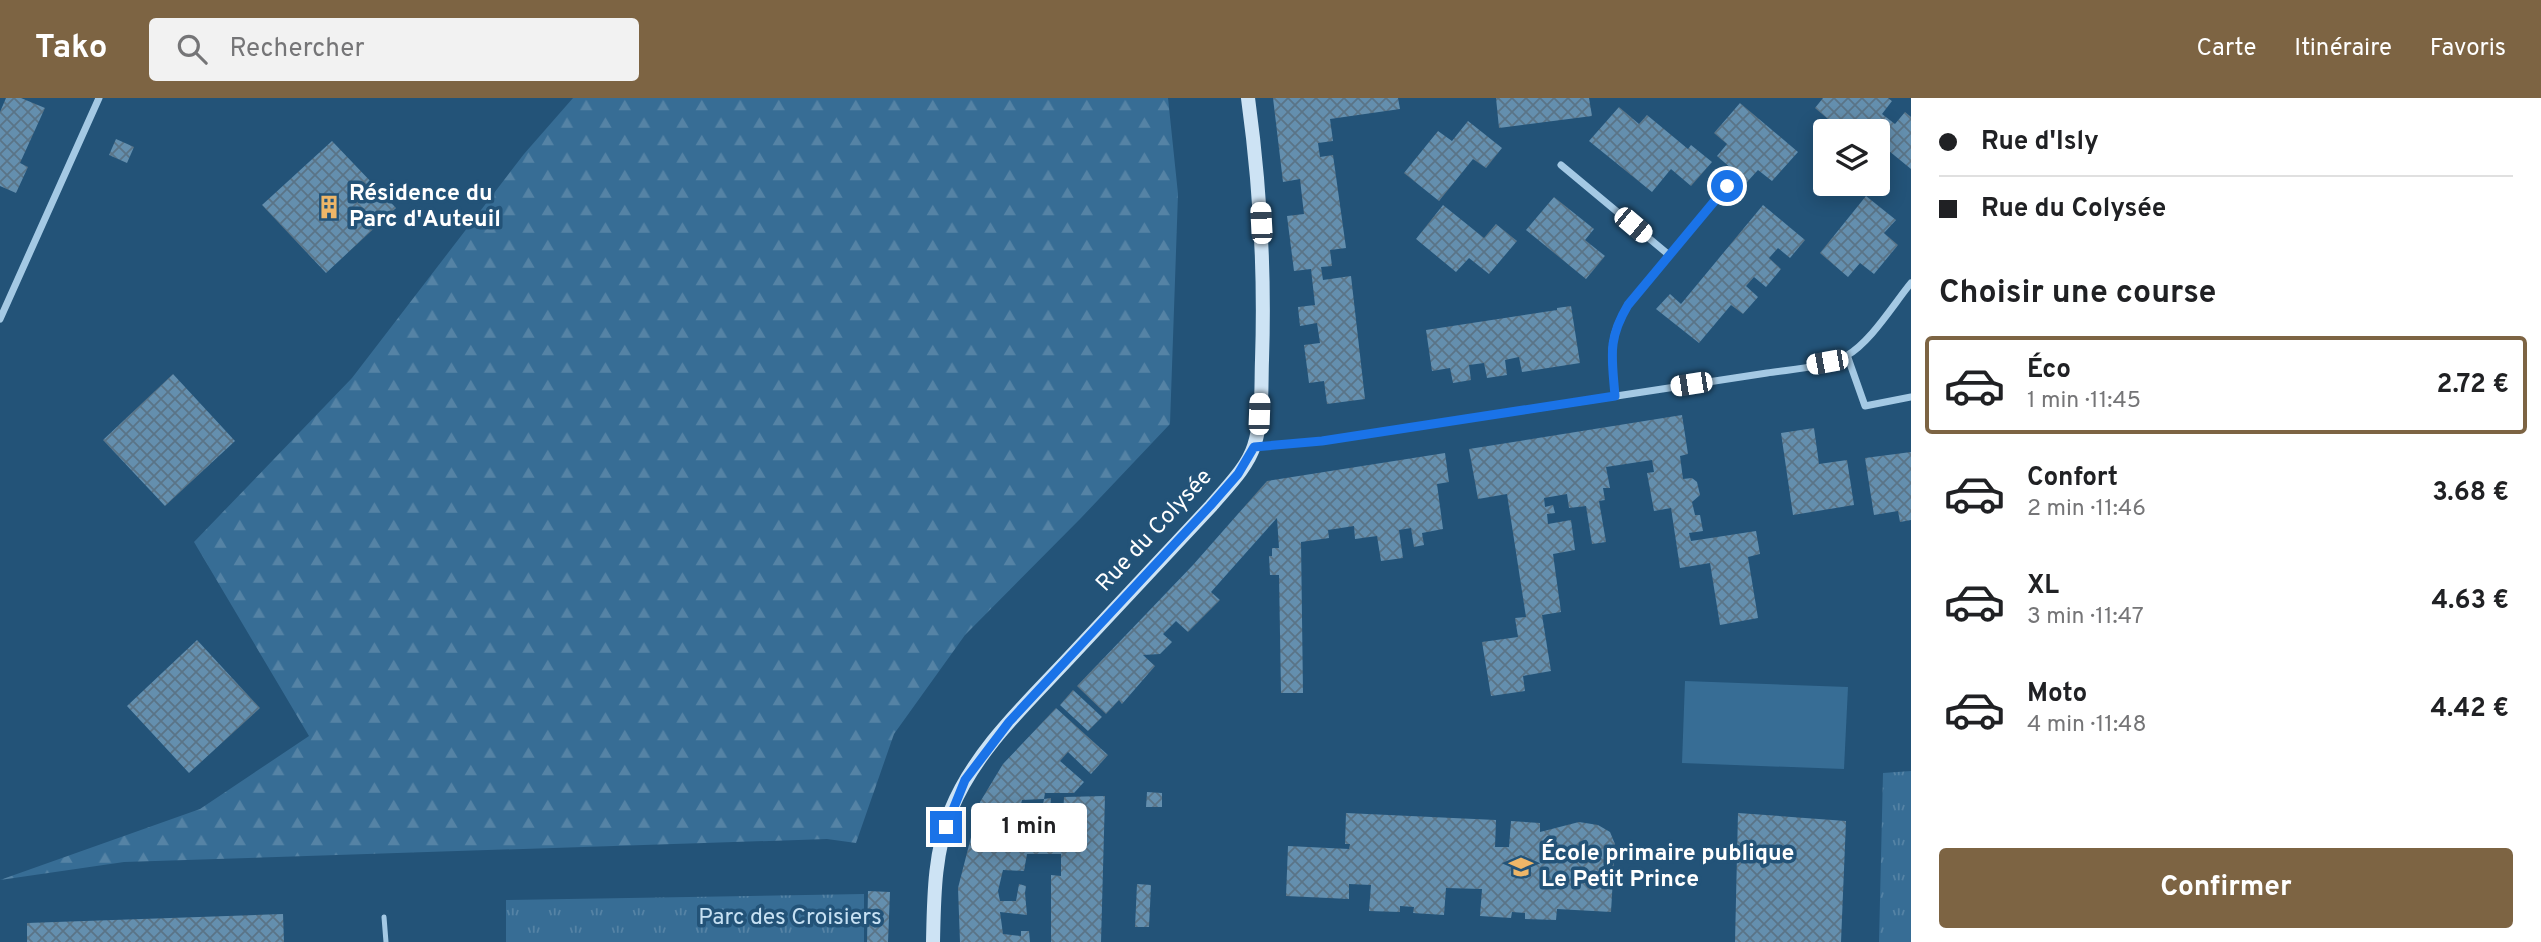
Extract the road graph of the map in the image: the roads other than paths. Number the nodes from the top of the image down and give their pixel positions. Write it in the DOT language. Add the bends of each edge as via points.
graph roads {
  1 [pos="99,98"];
  2 [pos="1248,98"];
  3 [pos="1561,165"];
  4 [pos="1727,186"];
  5 [pos="1669,255"];
  6 [pos="1911,284"];
  7 [pos="0,320"];
  8 [pos="1847,355"];
  9 [pos="1615,396"];
  10 [pos="1911,397"];
  11 [pos="1254,447"];
  12 [pos="384,917"];
  13 [pos="386,942"];
  14 [pos="933,942"];
  1 -- 7 [label="street"];
  2 -- 11 [label="street, Rue du Colysée" via="1260,200 1264,292"];
  3 -- 5 [label="street"];
  4 -- 5 [label="street"];
  5 -- 9 [label="street" via="1628,305 1613,333"];
  6 -- 8 [label="street"];
  8 -- 9 [label="street" via="1767,373"];
  8 -- 10 [label="street" via="1865,406"];
  9 -- 11 [label="street" via="1322,441"];
  11 -- 14 [label="street, Rue du Colysée" via="1231,482 1009,722 965,780 951,811 935,873"];
  12 -- 13 [label="lane"];
}
